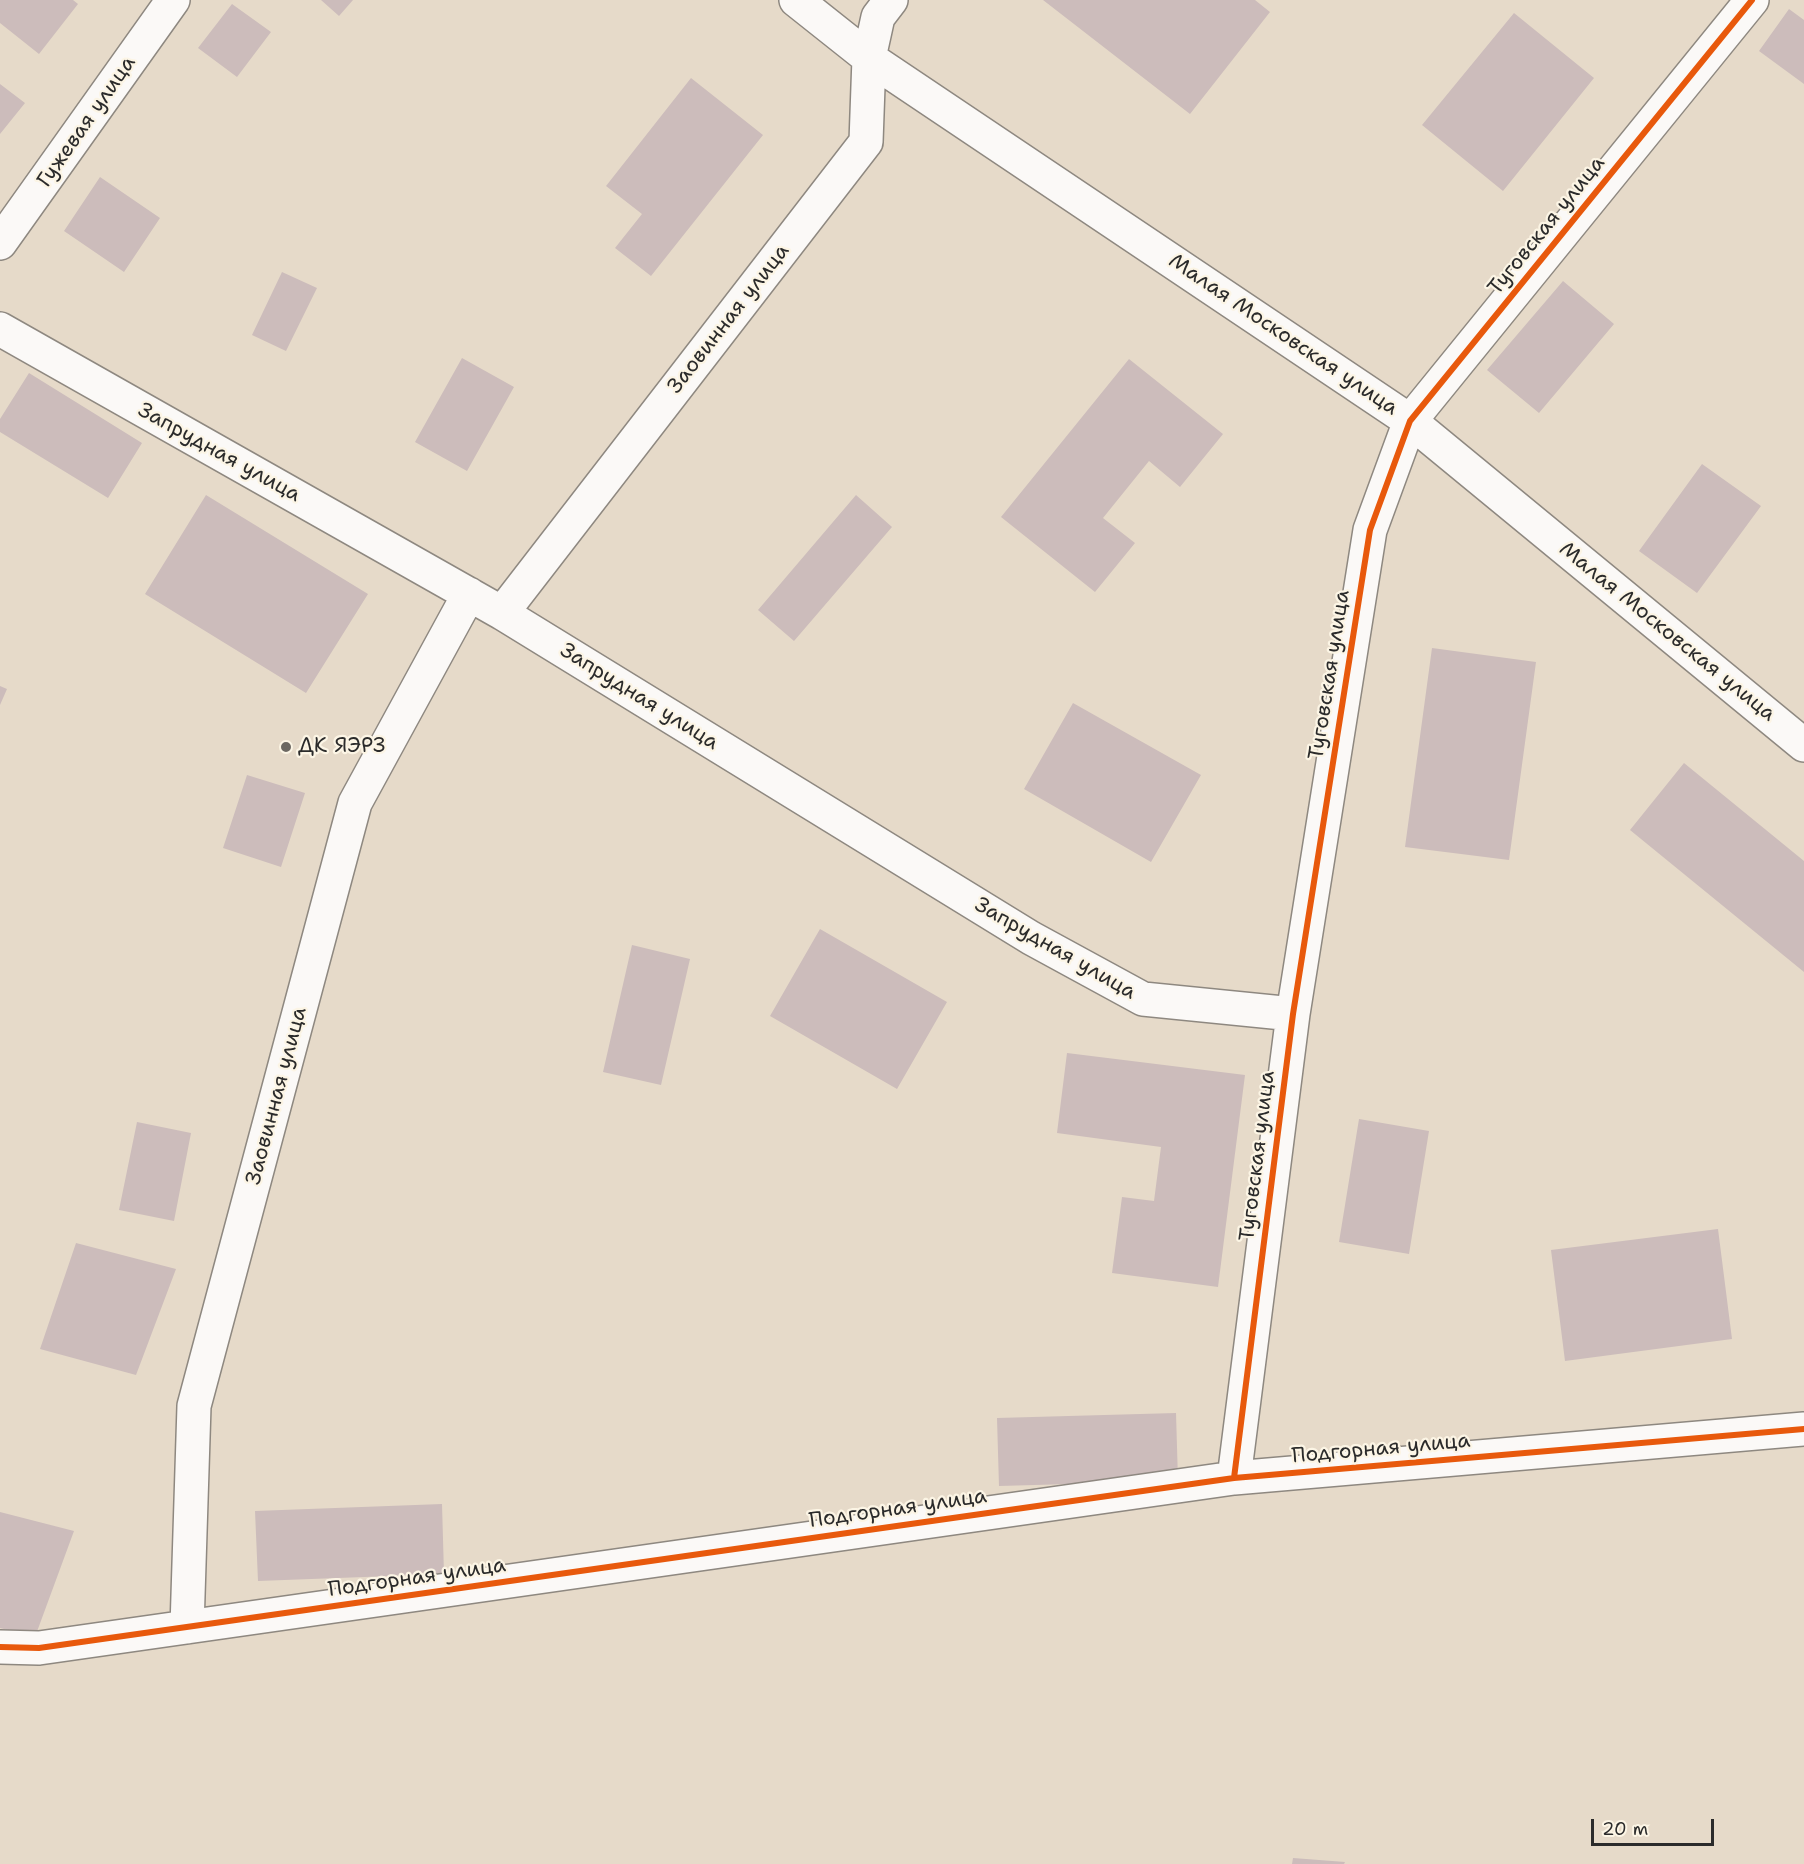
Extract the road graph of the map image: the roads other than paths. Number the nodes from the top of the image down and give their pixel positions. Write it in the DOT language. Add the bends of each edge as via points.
graph roads {
  1 [pos="173,0"];
  2 [pos="796,0"];
  3 [pos="891,0"];
  4 [pos="1752,0"];
  5 [pos="869,58"];
  6 [pos="0,243"];
  7 [pos="0,329"];
  8 [pos="1410,421"];
  9 [pos="469,594"];
  10 [pos="502,613"];
  11 [pos="1804,745"];
  12 [pos="1293,1014"];
  13 [pos="1804,1429"];
  14 [pos="1234,1478"];
  15 [pos="187,1627"];
  16 [pos="0,1647"];
  1 -- 6 [label="street, Гужевая улица"];
  2 -- 5 [label="street, Малая Московская улица"];
  3 -- 5 [label="street, Заовинная улица" via="878,17"];
  4 -- 8 [label="street, Туговская улица"];
  5 -- 8 [label="street, Малая Московская улица"];
  5 -- 10 [label="street, Заовинная улица" via="866,142"];
  7 -- 9 [label="street, Запрудная улица"];
  8 -- 11 [label="street, Малая Московская улица"];
  8 -- 12 [label="street, Туговская улица" via="1370,530"];
  9 -- 10 [label="street, Запрудная улица"];
  9 -- 15 [label="street, Заовинная улица" via="355,803 194,1406"];
  10 -- 12 [label="street, Запрудная улица" via="1031,938 1143,999"];
  12 -- 14 [label="street, Туговская улица"];
  13 -- 14 [label="street, Подгорная улица"];
  14 -- 15 [label="street, Подгорная улица"];
  15 -- 16 [label="street, Подгорная улица" via="39,1648"];
}
